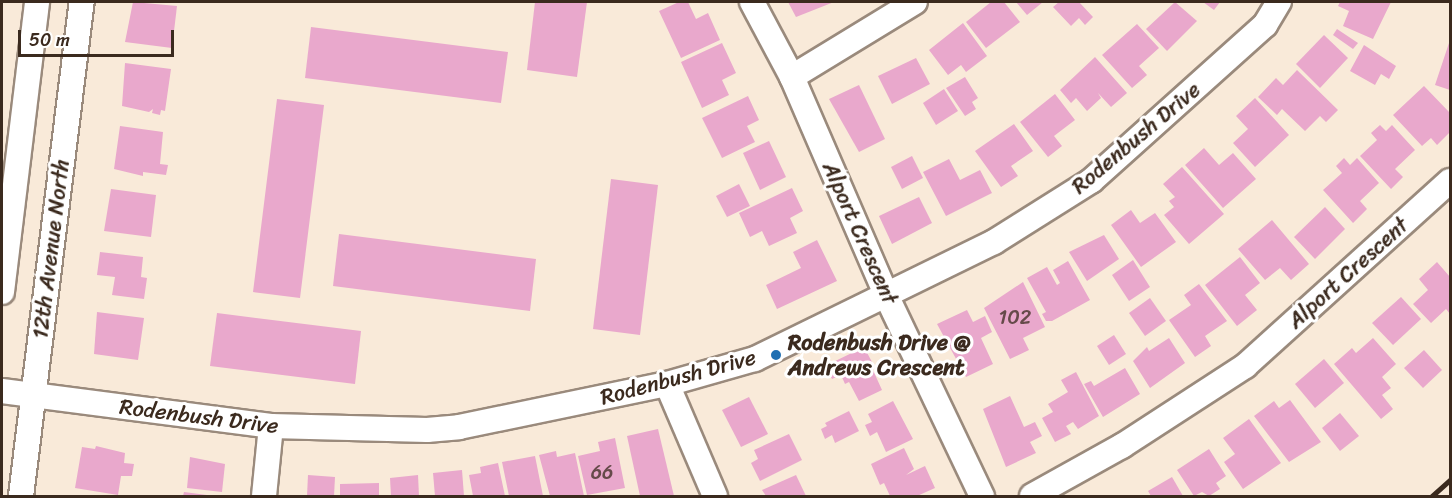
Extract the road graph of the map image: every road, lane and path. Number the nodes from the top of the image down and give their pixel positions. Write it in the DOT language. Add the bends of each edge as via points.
graph roads {
  1 [pos="37,2"];
  2 [pos="82,2"];
  3 [pos="752,2"];
  4 [pos="915,2"];
  5 [pos="1279,2"];
  6 [pos="792,77"];
  7 [pos="1450,181"];
  8 [pos="2,292"];
  9 [pos="887,297"];
  10 [pos="667,384"];
  11 [pos="2,392"];
  12 [pos="33,395"];
  13 [pos="271,426"];
  14 [pos="21,496"];
  15 [pos="264,496"];
  16 [pos="715,496"];
  17 [pos="982,496"];
  18 [pos="1032,496"];
  1 -- 8 [label="street, 12th Avenue North"];
  2 -- 12 [label="street, 12th Avenue North"];
  3 -- 6 [label="street, Alport Crescent"];
  4 -- 6 [label="street"];
  5 -- 9 [label="street, Rodenbush Drive" via="1265,25 1092,181 994,242"];
  6 -- 9 [label="street, Alport Crescent"];
  7 -- 18 [label="street, Alport Crescent" via="1245,366 1122,446"];
  9 -- 10 [label="street, Rodenbush Drive" via="755,359"];
  9 -- 17 [label="street, Alport Crescent"];
  10 -- 13 [label="street, Rodenbush Drive" via="459,428 372,431"];
  10 -- 16 [label="street"];
  11 -- 12 [label="street, Rodenbush Drive"];
  12 -- 13 [label="street, Rodenbush Drive"];
  12 -- 14 [label="street, 12th Avenue North"];
  13 -- 15 [label="street"];
}
